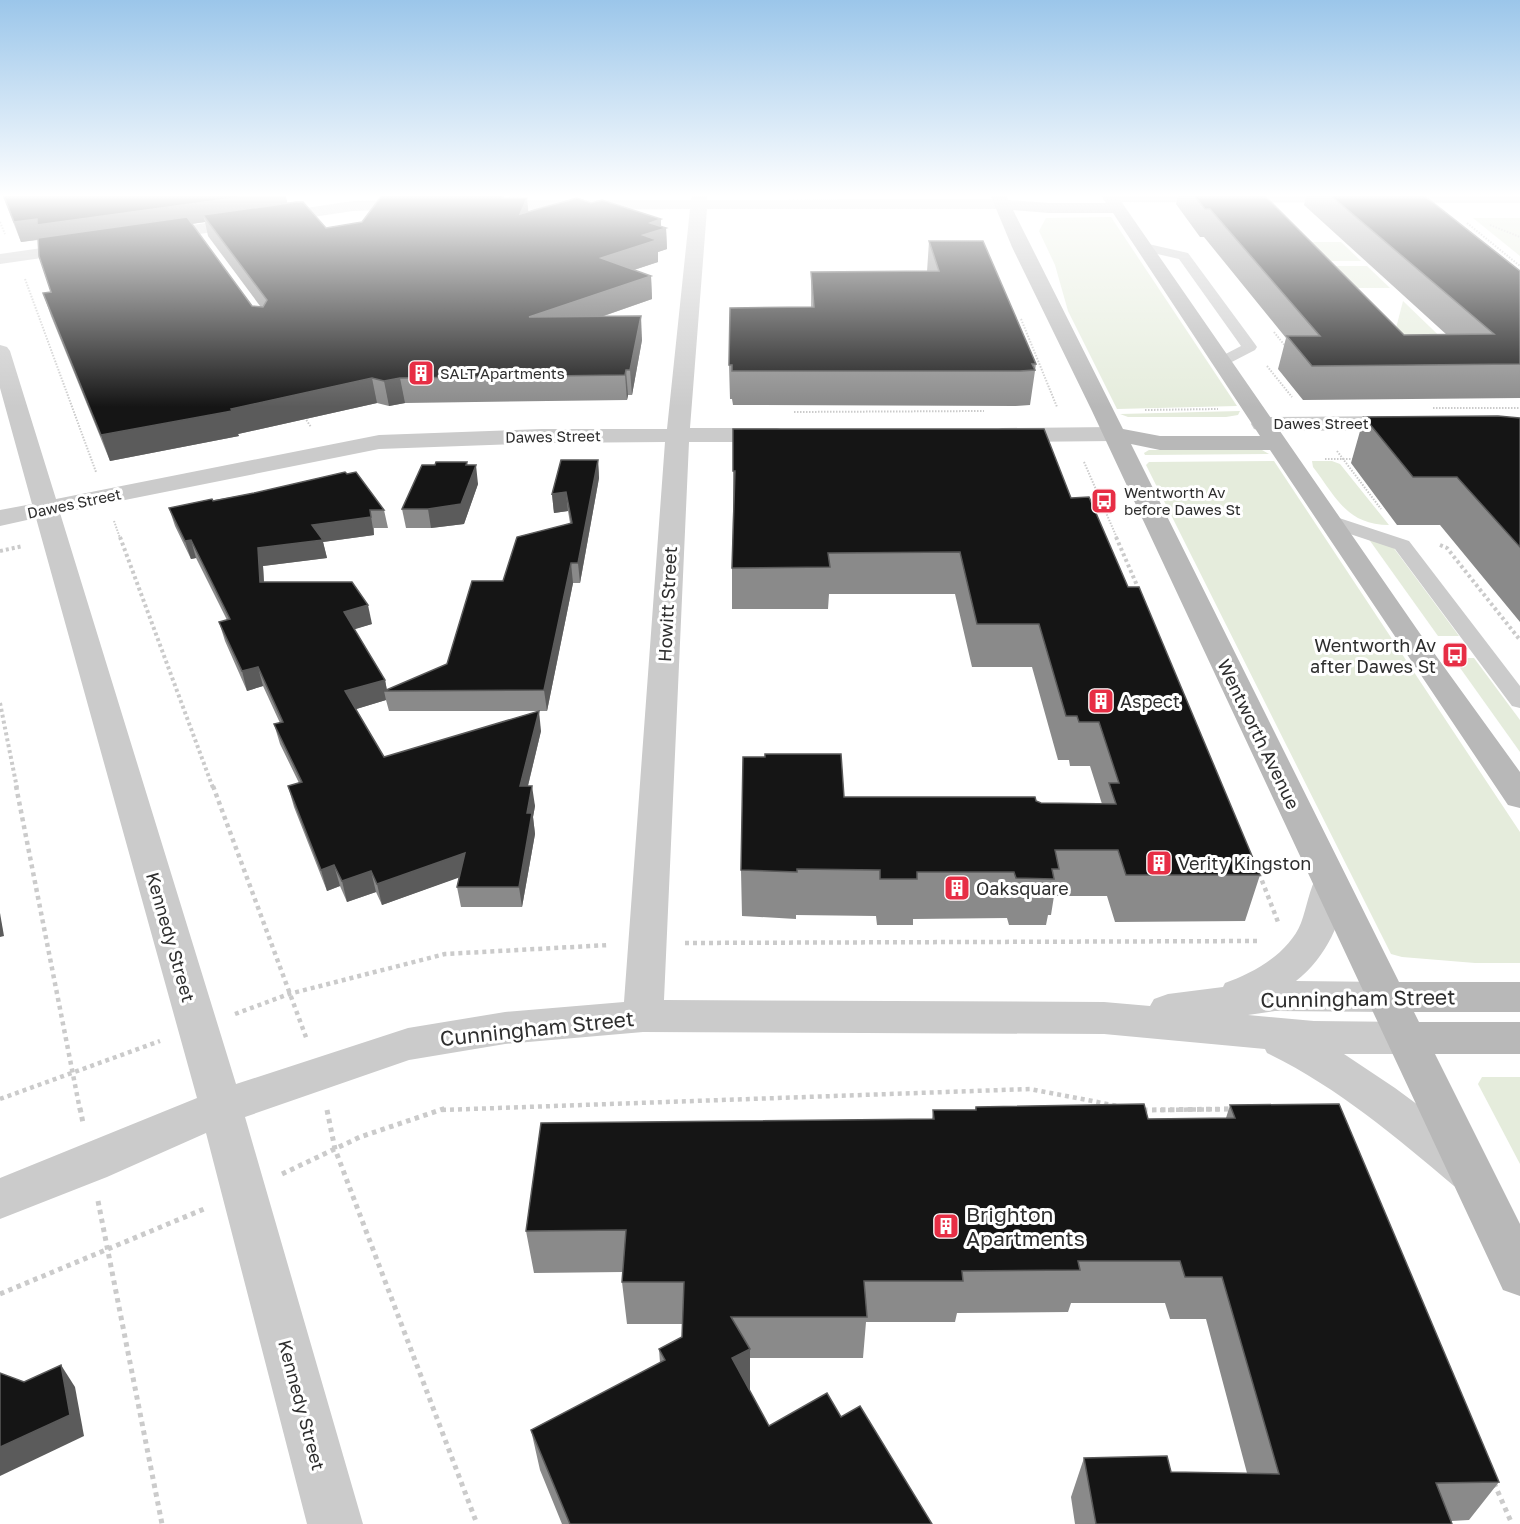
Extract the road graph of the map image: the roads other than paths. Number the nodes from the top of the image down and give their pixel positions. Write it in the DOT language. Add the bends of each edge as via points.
graph roads {
  1 [pos="694,265"];
  2 [pos="1030,265"];
  3 [pos="1156,265"];
  4 [pos="1190,265"];
  5 [pos="0,351"];
  6 [pos="1221,362"];
  7 [pos="1109,422"];
  8 [pos="1379,423"];
  9 [pos="1264,425"];
  10 [pos="797,435"];
  11 [pos="976,435"];
  12 [pos="678,436"];
  13 [pos="1414,436"];
  14 [pos="0,518"];
  15 [pos="1330,522"];
  16 [pos="50,524"];
  17 [pos="1520,701"];
  18 [pos="1520,797"];
  19 [pos="1331,883"];
  20 [pos="1387,997"];
  21 [pos="1520,998"];
  22 [pos="1197,1007"];
  23 [pos="643,1016"];
  24 [pos="1104,1018"];
  25 [pos="1258,1032"];
  26 [pos="1408,1038"];
  27 [pos="1520,1038"];
  28 [pos="221,1107"];
  29 [pos="1472,1173"];
  30 [pos="0,1199"];
  31 [pos="1520,1274"];
  32 [pos="335,1524"];
  1 -- 12 [label="street, Howitt Street"];
  2 -- 7 [label="main road, Wentworth Avenue"];
  3 -- 6 [label="main road"];
  4 -- 6 [label="lane" via="1250,347"];
  5 -- 16 [label="street, Kennedy Street"];
  6 -- 9 [label="main road"];
  7 -- 9 [label="main road" via="1160,443"];
  7 -- 11 [label="street"];
  7 -- 19 [label="main road, Wentworth Avenue"];
  8 -- 9 [label="street, Dawes Street"];
  8 -- 13 [label="street, Dawes Street"];
  8 -- 13 [label="street, Dawes Street"];
  9 -- 13 [label="street, Dawes Street"];
  9 -- 15 [label="main road"];
  10 -- 12 [label="street, Dawes Street"];
  12 -- 16 [label="street, Dawes Street" via="518,436 379,442 105,497"];
  12 -- 23 [label="street, Howitt Street"];
  14 -- 16 [label="street, Dawes Street"];
  15 -- 17 [label="lane" via="1402,545"];
  15 -- 18 [label="main road"];
  16 -- 28 [label="street, Kennedy Street"];
  19 -- 20 [label="main road, Wentworth Avenue"];
  19 -- 22 [label="street, Cunningham Street" via="1318,924 1300,953 1261,985"];
  20 -- 21 [label="main road, Cunningham Street"];
  20 -- 22 [label="street, Cunningham Street" via="1275,996"];
  20 -- 26 [label="main road, Wentworth Avenue"];
  22 -- 24 [label="street, Cunningham Street"];
  23 -- 24 [label="street, Cunningham Street"];
  23 -- 28 [label="street, Cunningham Street" via="505,1028 408,1044"];
  24 -- 25 [label="street, Cunningham Street"];
  25 -- 26 [label="street, Cunningham Street"];
  25 -- 29 [label="street, Cunningham Street" via="1332,1067"];
  26 -- 27 [label="main road, Cunningham Street"];
  26 -- 29 [label="main road, Wentworth Avenue"];
  28 -- 30 [label="street, Cunningham Street"];
  28 -- 32 [label="street, Kennedy Street"];
  29 -- 31 [label="main road, Wentworth Avenue"];
}
